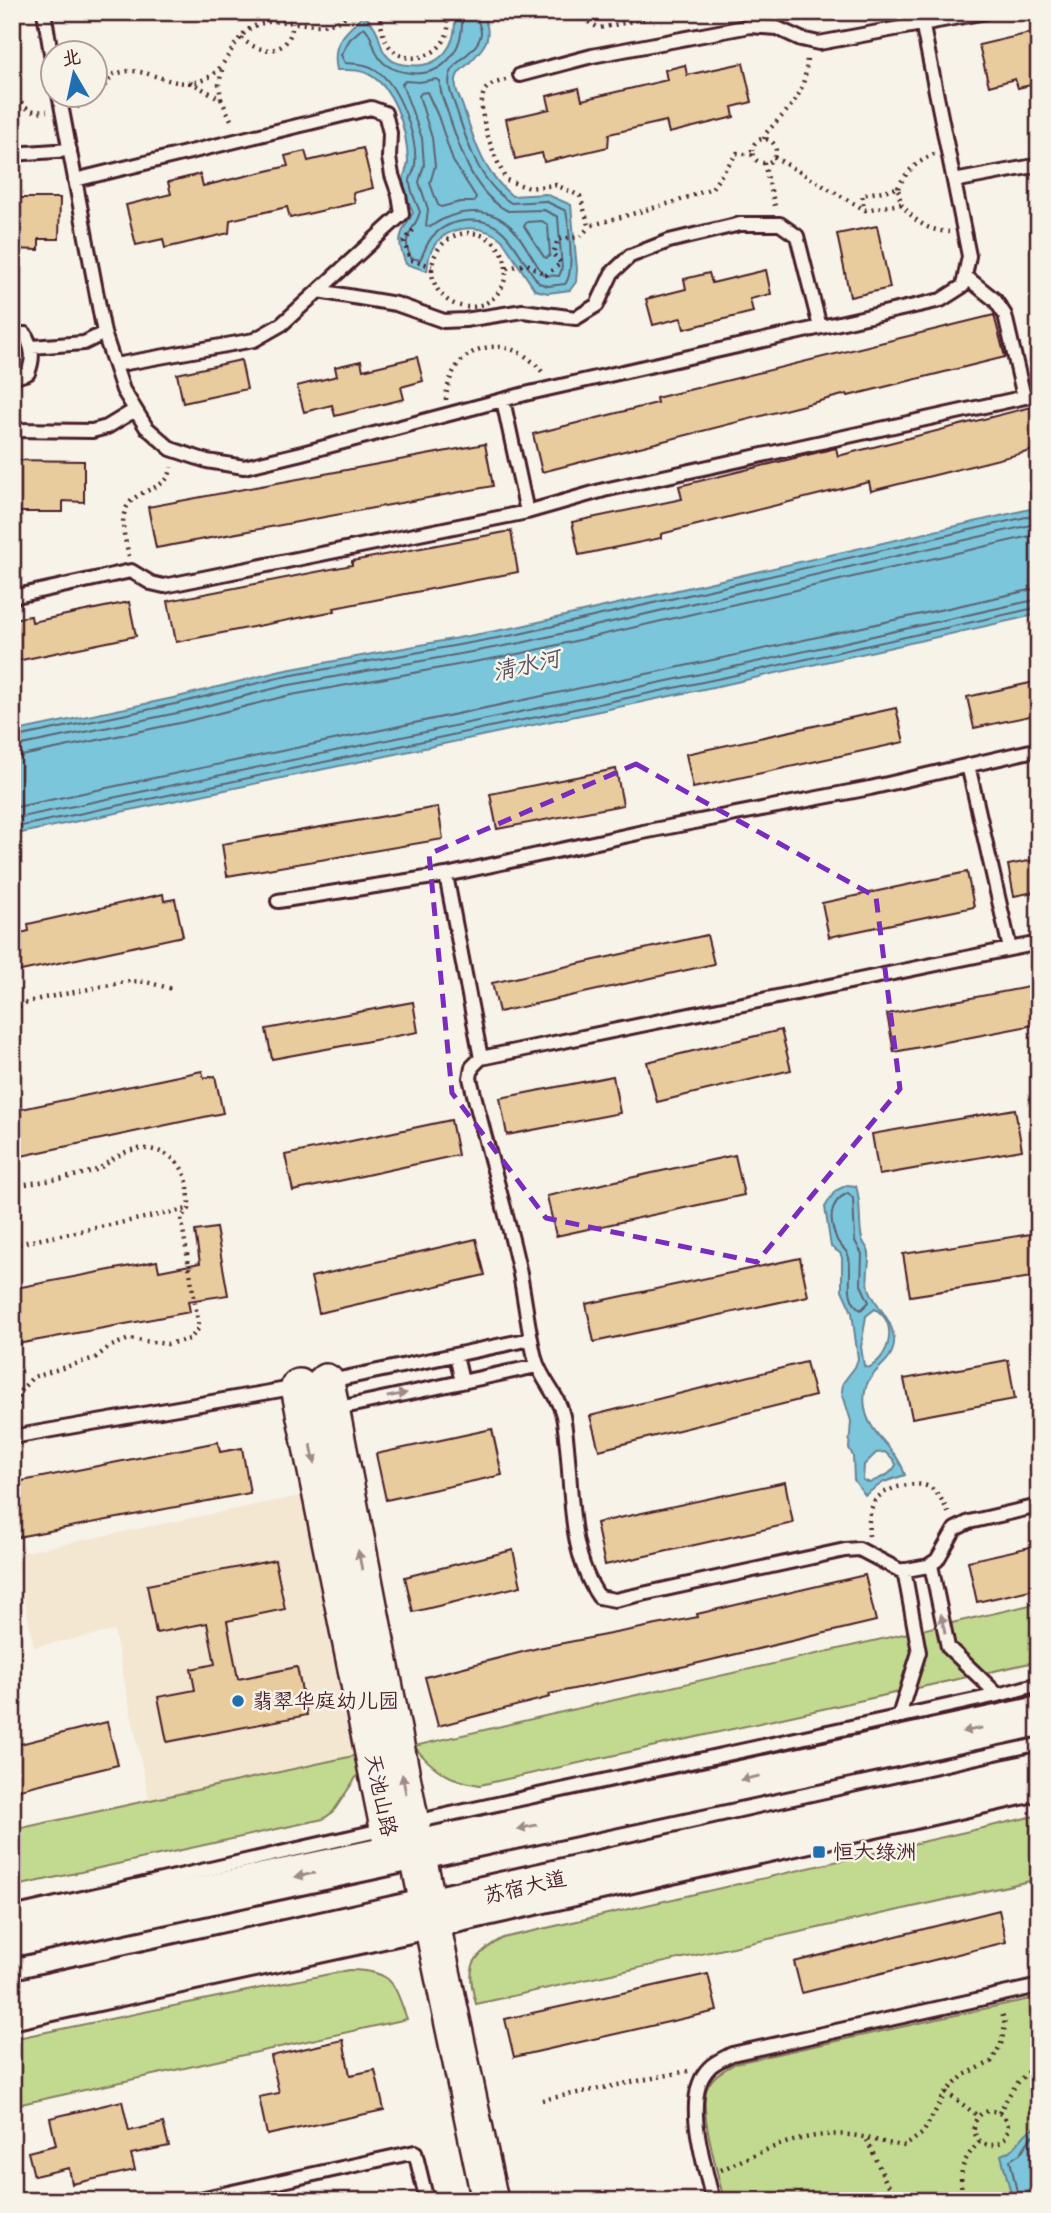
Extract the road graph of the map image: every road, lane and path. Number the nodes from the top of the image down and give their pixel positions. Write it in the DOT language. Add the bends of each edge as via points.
graph roads {
  1 [pos="44,12"];
  2 [pos="349,12"];
  3 [pos="381,12"];
  4 [pos="446,12"];
  5 [pos="570,12"];
  6 [pos="679,12"];
  7 [pos="986,12"];
  8 [pos="922,18"];
  9 [pos="293,23"];
  10 [pos="48,38"];
  11 [pos="241,38"];
  12 [pos="808,41"];
  13 [pos="12,61"];
  14 [pos="223,65"];
  15 [pos="520,75"];
  16 [pos="189,81"];
  17 [pos="221,99"];
  18 [pos="62,110"];
  19 [pos="239,138"];
  20 [pos="764,139"];
  21 [pos="948,149"];
  22 [pos="70,150"];
  23 [pos="12,154"];
  24 [pos="752,155"];
  25 [pos="774,157"];
  26 [pos="764,163"];
  27 [pos="1039,164"];
  28 [pos="75,180"];
  29 [pos="954,181"];
  30 [pos="898,188"];
  31 [pos="901,204"];
  32 [pos="865,210"];
  33 [pos="402,214"];
  34 [pos="780,224"];
  35 [pos="589,226"];
  36 [pos="965,233"];
  37 [pos="432,266"];
  38 [pos="507,268"];
  39 [pos="965,276"];
  40 [pos="318,291"];
  41 [pos="820,327"];
  42 [pos="104,333"];
  43 [pos="12,334"];
  44 [pos="32,347"];
  45 [pos="115,365"];
  46 [pos="12,379"];
  47 [pos="549,389"];
  48 [pos="1039,394"];
  49 [pos="1024,397"];
  50 [pos="503,400"];
  51 [pos="135,410"];
  52 [pos="448,414"];
  53 [pos="12,430"];
  54 [pos="171,449"];
  55 [pos="527,512"];
  56 [pos="131,571"];
  57 [pos="12,597"];
  58 [pos="1039,749"];
  59 [pos="968,765"];
  60 [pos="446,875"];
  61 [pos="278,901"];
  62 [pos="1039,943"];
  63 [pos="1010,948"];
  64 [pos="173,989"];
  65 [pos="12,1009"];
  66 [pos="481,1058"];
  67 [pos="12,1186"];
  68 [pos="189,1209"];
  69 [pos="12,1245"];
  70 [pos="531,1339"];
  71 [pos="456,1355"];
  72 [pos="537,1366"];
  73 [pos="462,1382"];
  74 [pos="318,1393"];
  75 [pos="12,1418"];
  76 [pos="12,1437"];
  77 [pos="1039,1506"];
  78 [pos="955,1529"];
  79 [pos="870,1554"];
  80 [pos="931,1565"];
  81 [pos="904,1570"];
  82 [pos="1039,1684"];
  83 [pos="998,1695"];
  84 [pos="899,1716"];
  85 [pos="1039,1716"];
  86 [pos="1039,1772"];
  87 [pos="1039,1794"];
  88 [pos="402,1839"];
  89 [pos="12,1914"];
  90 [pos="420,1922"];
  91 [pos="12,1937"];
  92 [pos="1039,1986"];
  93 [pos="999,1994"];
  94 [pos="12,2001"];
  95 [pos="12,2023"];
  96 [pos="1039,2065"];
  97 [pos="710,2066"];
  98 [pos="946,2092"];
  99 [pos="542,2100"];
  100 [pos="999,2113"];
  101 [pos="978,2116"];
  102 [pos="867,2139"];
  103 [pos="980,2141"];
  104 [pos="708,2176"];
  105 [pos="191,2201"];
  106 [pos="427,2201"];
  107 [pos="472,2201"];
  108 [pos="490,2201"];
  109 [pos="713,2201"];
  110 [pos="901,2201"];
  111 [pos="963,2201"];
  1 -- 10 [label="lane"];
  2 -- 9 [label="path" via="338,22"];
  3 -- 4 [label="path" via="382,36 388,46 406,57 418,58 438,49 445,40"];
  5 -- 6 [label="path" via="599,28"];
  7 -- 8 [label="lane"];
  8 -- 12 [label="lane" via="819,43"];
  8 -- 21 [label="lane"];
  9 -- 11 [label="path" via="252,27"];
  9 -- 11 [label="path" via="292,35 280,47 259,49"];
  11 -- 14 [label="path"];
  12 -- 15 [label="lane" via="777,28 750,26 592,56"];
  12 -- 20 [label="path" via="806,81"];
  13 -- 18 [label="path" via="22,106 38,112"];
  14 -- 16 [label="path" via="205,79"];
  14 -- 17 [label="path"];
  15 -- 35 [label="path" via="483,92 495,160 506,180 529,188 556,185 580,196"];
  16 -- 17 [label="path"];
  16 -- 18 [label="path" via="132,71 114,74 81,107"];
  17 -- 19 [label="path"];
  18 -- 22 [label="lane"];
  19 -- 28 [label="lane"];
  19 -- 33 [label="lane" via="371,107 385,113 389,158"];
  20 -- 24 [label="path" via="754,143"];
  20 -- 25 [label="path" via="774,146"];
  21 -- 29 [label="lane"];
  21 -- 30 [label="path" via="917,162"];
  22 -- 23 [label="lane"];
  22 -- 28 [label="lane"];
  24 -- 26 [label="path"];
  24 -- 35 [label="path" via="737,153 712,188"];
  25 -- 26 [label="path"];
  25 -- 32 [label="path"];
  26 -- 34 [label="path"];
  27 -- 29 [label="lane"];
  28 -- 42 [label="lane"];
  29 -- 36 [label="lane"];
  30 -- 31 [label="path"];
  30 -- 32 [label="path" via="862,195"];
  31 -- 32 [label="path"];
  31 -- 36 [label="path" via="913,219 932,230"];
  33 -- 37 [label="path" via="415,227 404,242 410,260"];
  33 -- 40 [label="lane"];
  34 -- 40 [label="lane" via="740,224 669,241 630,256 612,273 597,305 576,318 523,311 444,321 396,304"];
  34 -- 41 [label="lane" via="797,236"];
  35 -- 38 [label="path" via="580,237 558,239 553,254 561,263 546,275 527,264"];
  36 -- 39 [label="lane" via="970,256"];
  37 -- 38 [label="path" via="442,244 464,233 488,238 504,256"];
  37 -- 38 [label="path" via="437,290 456,305 468,307 492,300"];
  39 -- 41 [label="lane" via="962,286 941,300"];
  39 -- 49 [label="lane" via="995,300 1005,315"];
  40 -- 45 [label="lane" via="282,324 254,340"];
  41 -- 47 [label="lane"];
  42 -- 44 [label="lane" via="84,343"];
  42 -- 45 [label="lane"];
  43 -- 44 [label="lane" via="25,334"];
  44 -- 46 [label="lane" via="28,373"];
  45 -- 51 [label="lane"];
  47 -- 50 [label="lane"];
  47 -- 52 [label="path" via="533,360 502,346 485,348 457,366 449,381"];
  48 -- 49 [label="lane"];
  49 -- 55 [label="lane" via="604,490"];
  50 -- 52 [label="lane"];
  50 -- 55 [label="lane"];
  51 -- 53 [label="lane" via="92,431"];
  51 -- 54 [label="lane"];
  52 -- 54 [label="lane" via="244,467"];
  54 -- 56 [label="path" via="170,474 164,484 135,497 125,511"];
  55 -- 56 [label="lane" via="164,586"];
  56 -- 57 [label="lane"];
  58 -- 59 [label="lane"];
  59 -- 60 [label="lane"];
  59 -- 63 [label="lane"];
  60 -- 61 [label="lane"];
  60 -- 66 [label="lane"];
  62 -- 63 [label="lane"];
  63 -- 66 [label="lane"];
  64 -- 65 [label="path" via="130,981 34,1000"];
  66 -- 70 [label="lane" via="472,1067 470,1078 519,1269"];
  67 -- 68 [label="path" via="81,1175 126,1152 153,1149 172,1158 183,1170"];
  68 -- 69 [label="path"];
  68 -- 75 [label="path" via="181,1217 199,1328 190,1339 167,1344 130,1339 95,1358 33,1377 21,1390"];
  70 -- 71 [label="lane"];
  70 -- 72 [label="lane"];
  71 -- 73 [label="lane"];
  71 -- 74 [label="lane"];
  72 -- 73 [label="lane"];
  72 -- 79 [label="lane" via="562,1411 573,1516 586,1570 599,1597 615,1600 845,1550"];
  74 -- 73 [label="lane, one-way"];
  74 -- 76 [label="lane"];
  74 -- 88 [label="street, 天池山路"];
  77 -- 78 [label="lane"];
  78 -- 79 [label="path" via="943,1503 928,1486 911,1484 890,1490 875,1500 868,1523"];
  78 -- 80 [label="lane"];
  79 -- 81 [label="lane"];
  80 -- 81 [label="lane"];
  83 -- 80 [label="lane, one-way" via="948,1647"];
  81 -- 84 [label="lane" via="919,1652"];
  82 -- 83 [label="lane"];
  83 -- 84 [label="lane"];
  84 -- 88 [label="lane"];
  85 -- 88 [label="main road, one-way"];
  86 -- 90 [label="main road, 苏宿大道"];
  87 -- 90 [label="lane"];
  88 -- 89 [label="lane"];
  88 -- 90 [label="street, 天池山路"];
  88 -- 91 [label="main road, one-way"];
  90 -- 94 [label="main road, 苏宿大道"];
  90 -- 95 [label="lane"];
  90 -- 107 [label="street, 天池山路"];
  90 -- 108 [label="street, 天池山路"];
  92 -- 93 [label="lane"];
  93 -- 97 [label="lane" via="732,2054"];
  93 -- 98 [label="path" via="1005,2026 1001,2044 991,2062 964,2075"];
  96 -- 100 [label="path" via="1013,2087"];
  97 -- 99 [label="path"];
  97 -- 104 [label="lane" via="697,2084 694,2109"];
  98 -- 101 [label="path"];
  98 -- 102 [label="path" via="923,2133 905,2146"];
  100 -- 101 [label="path" via="988,2111"];
  100 -- 103 [label="path" via="1008,2127 1004,2137 990,2145"];
  101 -- 103 [label="path" via="974,2132"];
  102 -- 104 [label="path" via="817,2135 771,2147"];
  102 -- 110 [label="path" via="886,2182"];
  103 -- 111 [label="path" via="965,2158 960,2179"];
  104 -- 109 [label="lane"];
  105 -- 106 [label="lane" via="415,2152"];
}
